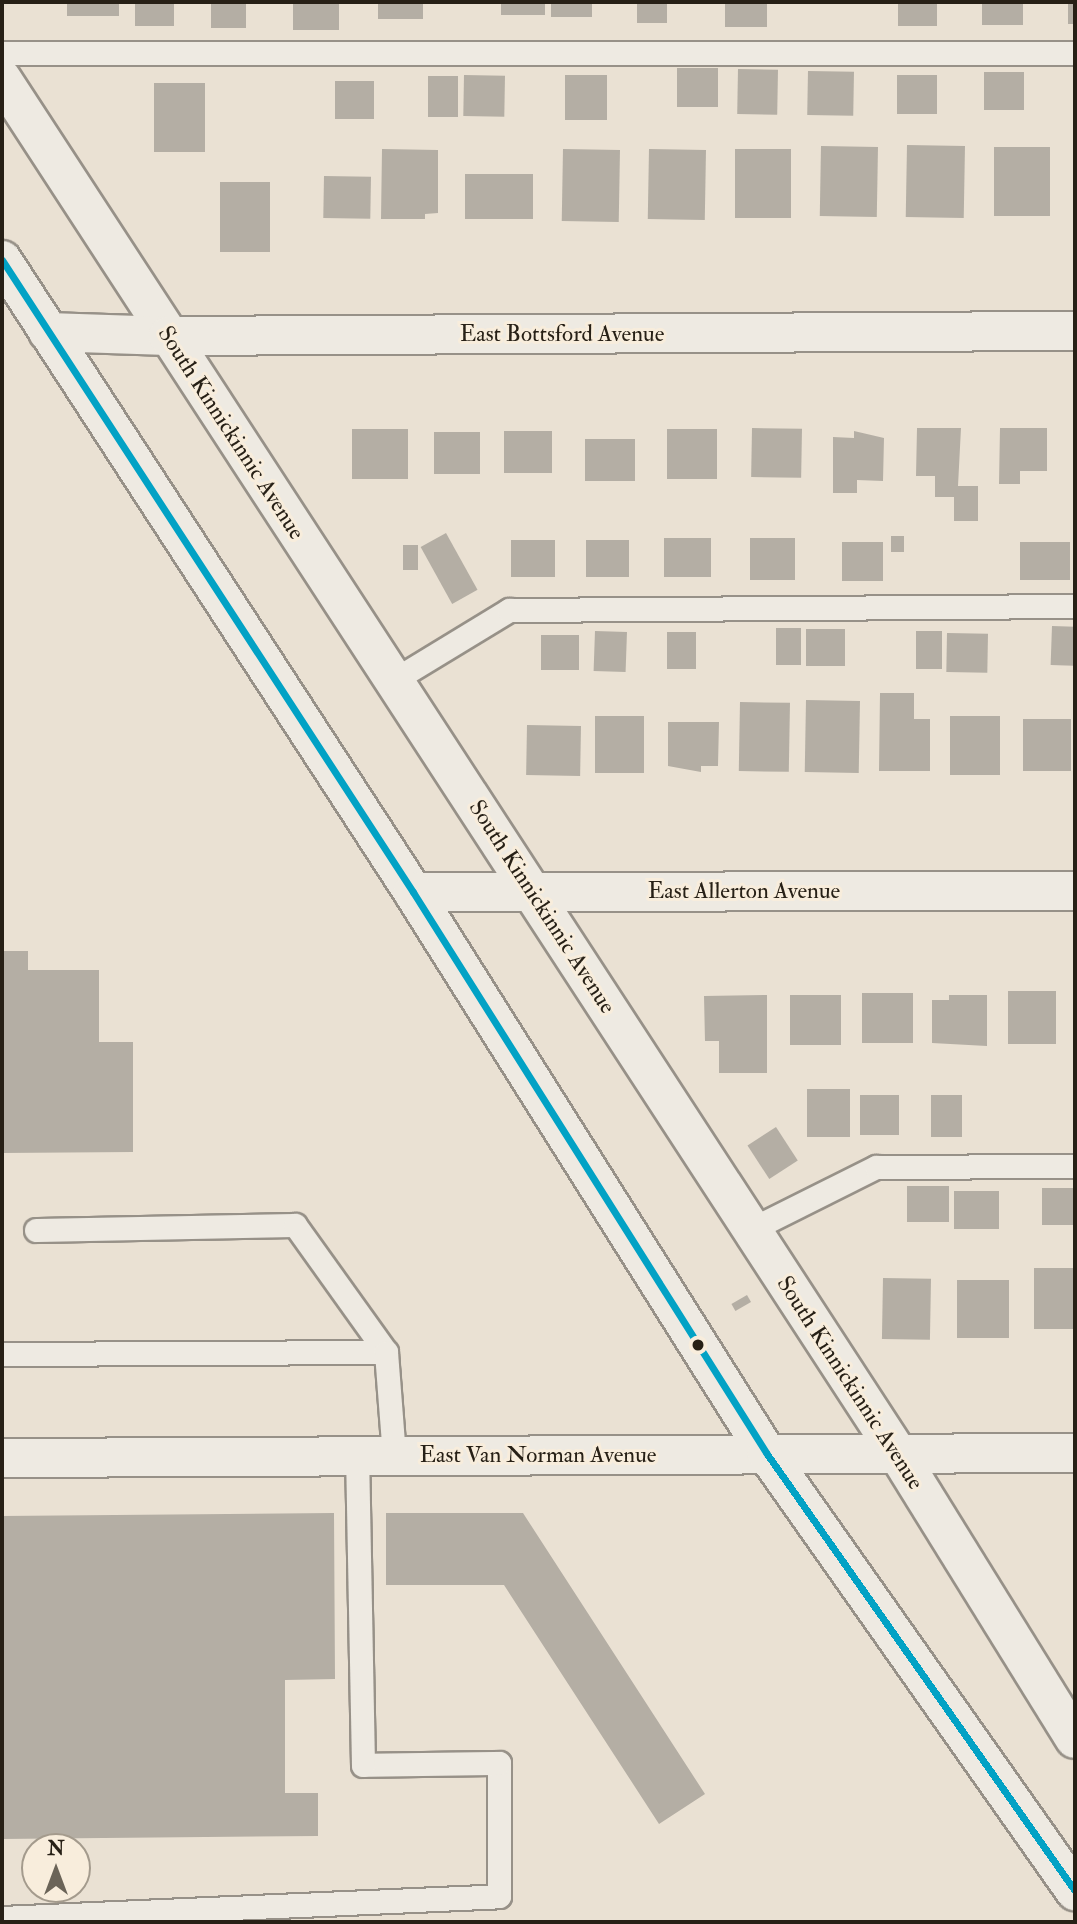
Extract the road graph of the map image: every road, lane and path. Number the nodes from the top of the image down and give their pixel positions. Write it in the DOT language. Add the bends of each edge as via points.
graph roads {
  1 [pos="1075,52"];
  2 [pos="2,53"];
  3 [pos="2,79"];
  4 [pos="2,260"];
  5 [pos="1075,331"];
  6 [pos="48,332"];
  7 [pos="167,336"];
  8 [pos="1075,607"];
  9 [pos="394,680"];
  10 [pos="532,891"];
  11 [pos="1075,891"];
  12 [pos="413,892"];
  13 [pos="1075,1166"];
  14 [pos="36,1230"];
  15 [pos="750,1230"];
  16 [pos="386,1352"];
  17 [pos="2,1354"];
  18 [pos="1075,1453"];
  19 [pos="767,1454"];
  20 [pos="898,1454"];
  21 [pos="357,1456"];
  22 [pos="394,1456"];
  23 [pos="2,1458"];
  24 [pos="1074,1736"];
  25 [pos="1075,1891"];
  26 [pos="2,1918"];
  1 -- 2 [label="lane"];
  3 -- 7 [label="street, South Kinnickinnic Avenue"];
  4 -- 6 [label="street"];
  5 -- 7 [label="street, East Bottsford Avenue"];
  6 -- 7 [label="street, East Bottsford Avenue"];
  6 -- 12 [label="street"];
  7 -- 9 [label="street, South Kinnickinnic Avenue"];
  8 -- 9 [label="lane" via="509,610"];
  9 -- 10 [label="street, South Kinnickinnic Avenue"];
  10 -- 11 [label="street, East Allerton Avenue"];
  10 -- 12 [label="street, East Allerton Avenue"];
  10 -- 15 [label="street, South Kinnickinnic Avenue"];
  12 -- 19 [label="street"];
  13 -- 15 [label="lane" via="876,1167"];
  14 -- 16 [label="lane" via="296,1224"];
  15 -- 20 [label="street, South Kinnickinnic Avenue"];
  16 -- 17 [label="lane"];
  16 -- 22 [label="lane"];
  18 -- 20 [label="street, East Van Norman Avenue"];
  19 -- 20 [label="street, East Van Norman Avenue"];
  19 -- 22 [label="street, East Van Norman Avenue"];
  19 -- 25 [label="street"];
  20 -- 24 [label="street, South Kinnickinnic Avenue"];
  21 -- 22 [label="street, East Van Norman Avenue"];
  21 -- 23 [label="street, East Van Norman Avenue"];
  21 -- 26 [label="lane" via="363,1765 499,1763 499,1896"];
}
